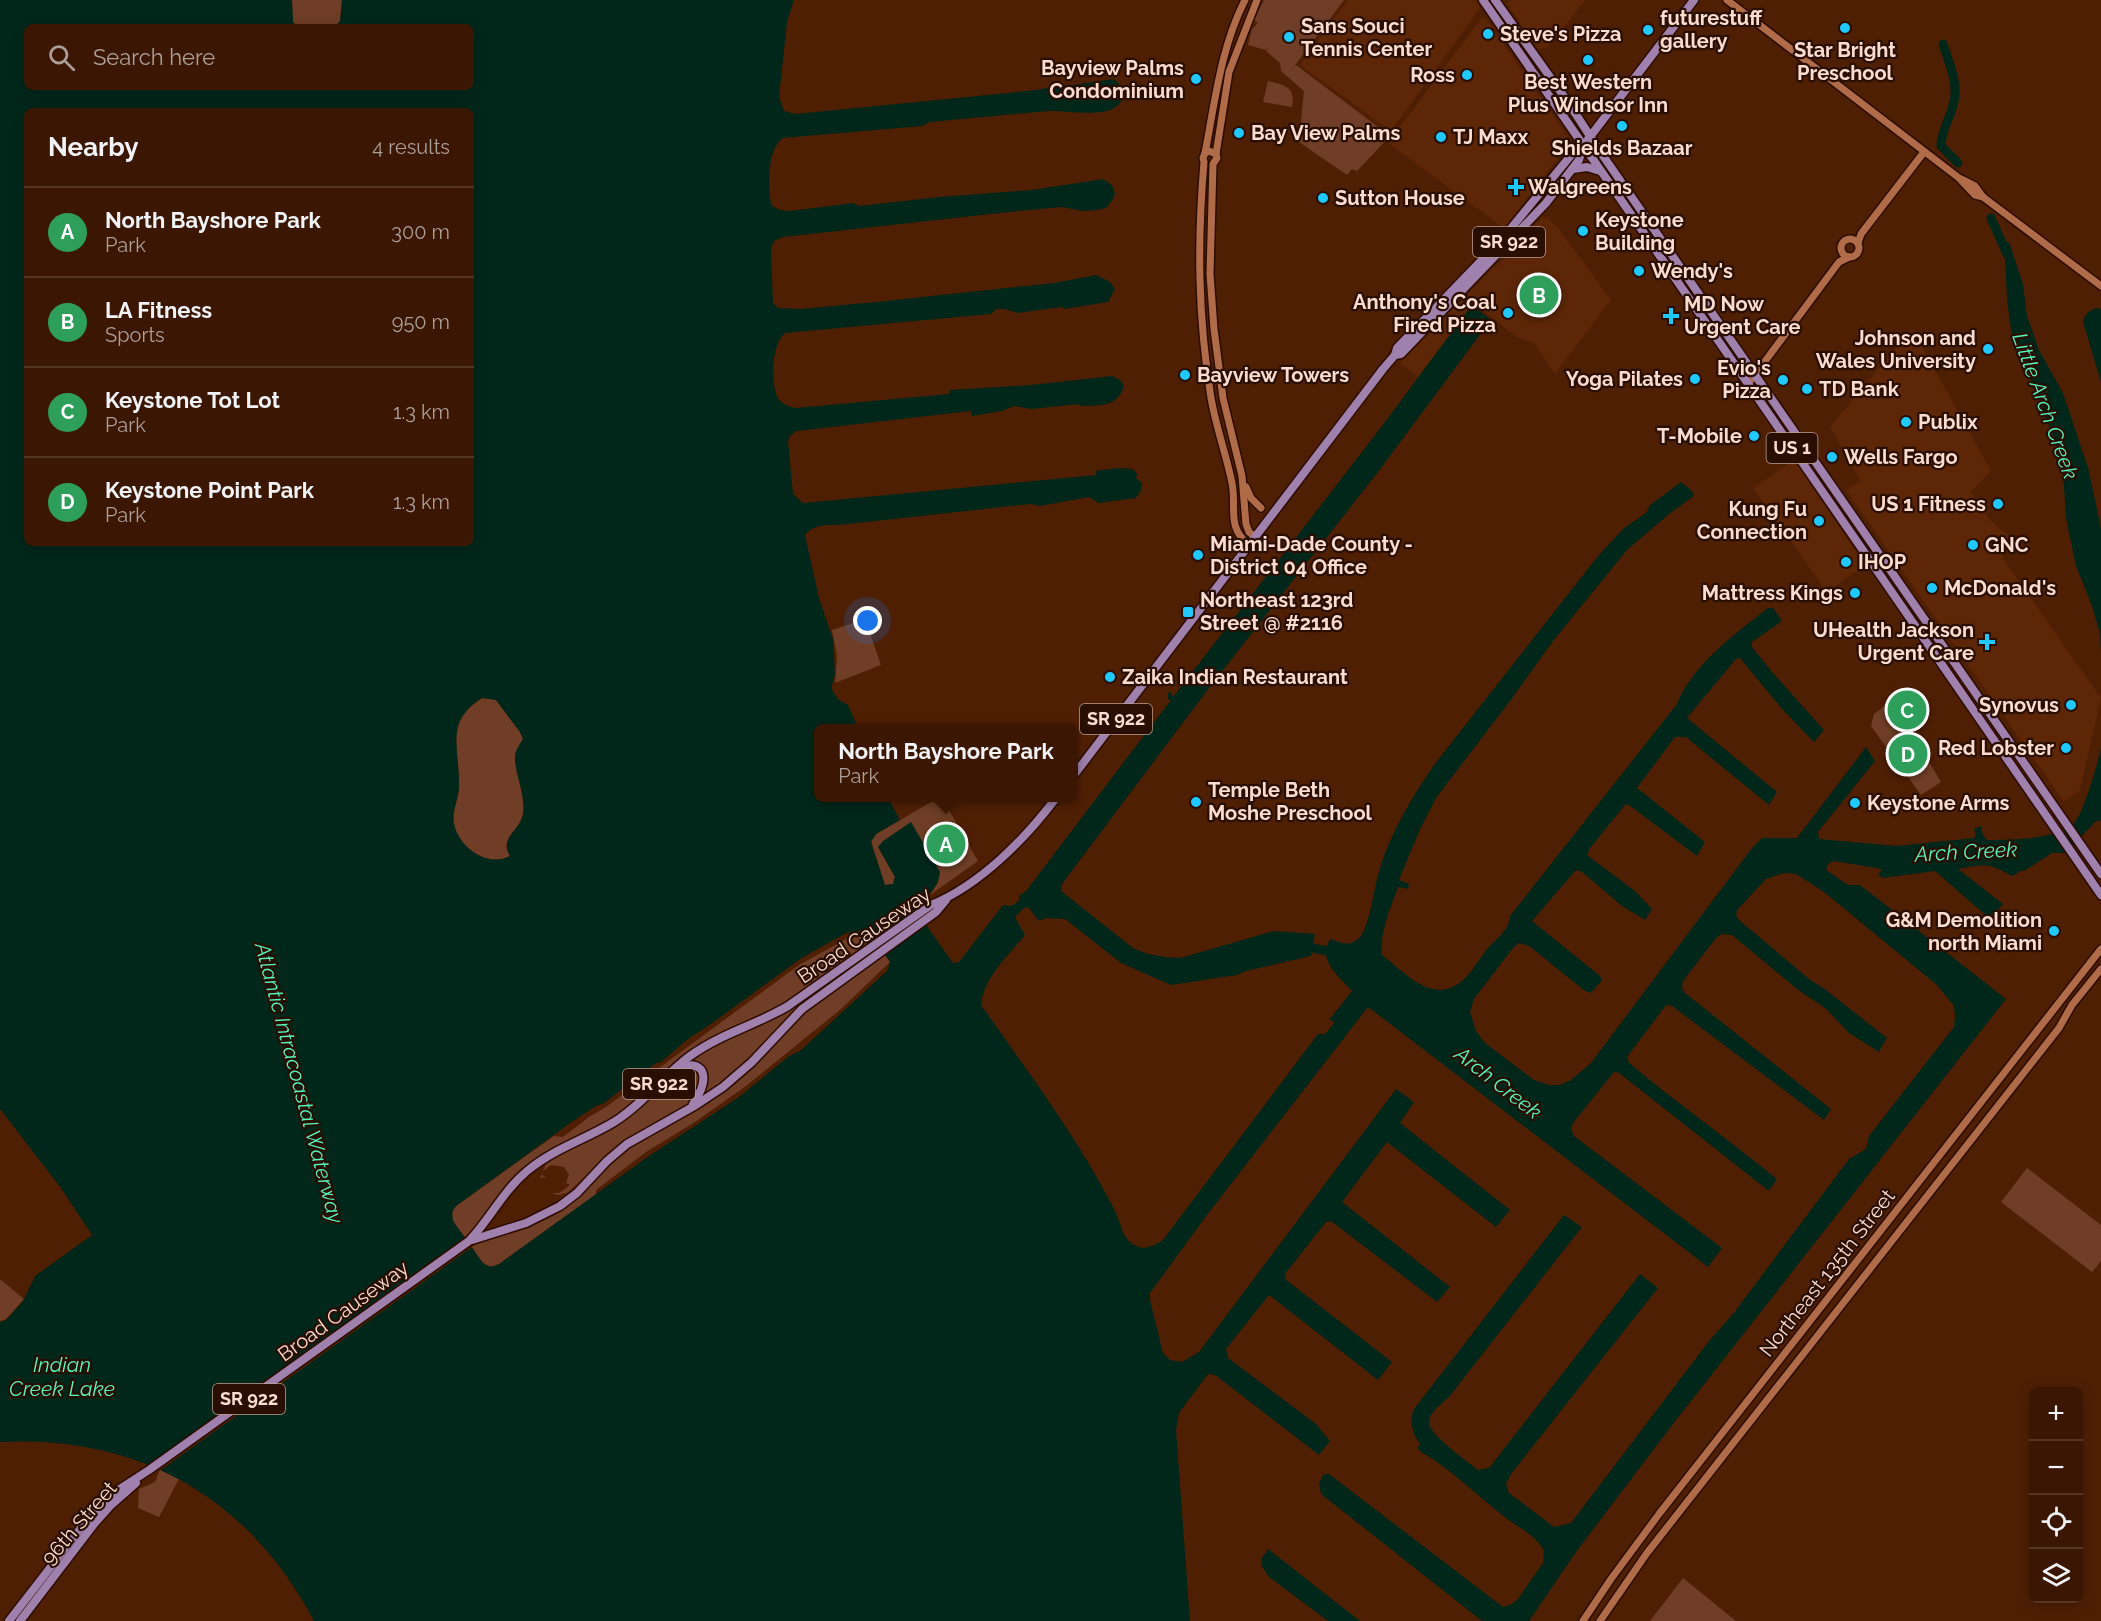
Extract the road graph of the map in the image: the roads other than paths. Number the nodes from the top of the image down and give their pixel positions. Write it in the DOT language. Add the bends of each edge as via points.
graph roads {
  1 [pos="1245,0"];
  2 [pos="1257,0"];
  3 [pos="1483,0"];
  4 [pos="1495,0"];
  5 [pos="1694,0"];
  6 [pos="1727,0"];
  7 [pos="1591,136"];
  8 [pos="1583,146"];
  9 [pos="1924,152"];
  10 [pos="1205,153"];
  11 [pos="1216,154"];
  12 [pos="1204,162"];
  13 [pos="1214,164"];
  14 [pos="1573,169"];
  15 [pos="1600,171"];
  16 [pos="1544,189"];
  17 [pos="1542,207"];
  18 [pos="1854,241"];
  19 [pos="1841,250"];
  20 [pos="1849,257"];
  21 [pos="1839,262"];
  22 [pos="2101,286"];
  23 [pos="1461,289"];
  24 [pos="1755,374"];
  25 [pos="1748,384"];
  26 [pos="1778,428"];
  27 [pos="1801,442"];
  28 [pos="1796,454"];
  29 [pos="1818,465"];
  30 [pos="1242,476"];
  31 [pos="1261,508"];
  32 [pos="1255,537"];
  33 [pos="1249,545"];
  34 [pos="1078,770"];
  35 [pos="1053,802"];
  36 [pos="2101,874"];
  37 [pos="2101,895"];
  38 [pos="2101,949"];
  39 [pos="874,951"];
  40 [pos="2101,969"];
  41 [pos="676,1067"];
  42 [pos="689,1109"];
  43 [pos="1927,1172"];
  44 [pos="1938,1180"];
  45 [pos="469,1241"];
  46 [pos="1804,1329"];
  47 [pos="1815,1338"];
  48 [pos="149,1470"];
  49 [pos="1687,1479"];
  50 [pos="1698,1487"];
  51 [pos="16,1619"];
  52 [pos="1583,1621"];
  53 [pos="1600,1621"];
  1 -- 10 [label="street" via="1222,64"];
  2 -- 11 [label="street" via="1229,72"];
  3 -- 8 [label="main road, US 1"];
  4 -- 7 [label="main road, US 1"];
  5 -- 7 [label="main road, SR 922"];
  6 -- 9 [label="street"];
  7 -- 8 [label="main road, SR 922"];
  7 -- 24 [label="main road, US 1"];
  8 -- 14 [label="main road, SR 922"];
  8 -- 15 [label="main road, US 1"];
  8 -- 16 [label="main road, SR 922"];
  9 -- 18 [label="street"];
  9 -- 22 [label="street" via="1975,195 1983,197"];
  10 -- 11 [label="street"];
  10 -- 12 [label="street"];
  11 -- 13 [label="street"];
  12 -- 13 [label="street"];
  12 -- 33 [label="street" via="1199,218 1202,330 1218,434 1232,485 1234,527"];
  13 -- 30 [label="street" via="1210,299 1223,398"];
  14 -- 15 [label="main road" via="1587,166"];
  14 -- 17 [label="main road, SR 922"];
  15 -- 25 [label="main road, US 1"];
  16 -- 17 [label="main road"];
  16 -- 23 [label="main road, SR 922" via="1468,274"];
  17 -- 23 [label="main road, SR 922"];
  18 -- 19 [label="street" via="1843,241"];
  18 -- 20 [label="street" via="1857,254"];
  19 -- 20 [label="street"];
  19 -- 21 [label="street"];
  20 -- 21 [label="street"];
  21 -- 24 [label="street"];
  23 -- 32 [label="main road, SR 922" via="1397,348"];
  24 -- 25 [label="street"];
  24 -- 27 [label="main road, US 1"];
  25 -- 26 [label="main road, US 1"];
  26 -- 27 [label="main road"];
  26 -- 28 [label="main road, US 1"];
  27 -- 29 [label="main road, US 1"];
  28 -- 29 [label="main road"];
  28 -- 37 [label="main road, US 1"];
  29 -- 36 [label="main road, US 1"];
  30 -- 31 [label="street" via="1251,498"];
  30 -- 32 [label="street" via="1246,524"];
  32 -- 33 [label="main road, SR 922"];
  33 -- 34 [label="main road, SR 922"];
  35 -- 39 [label="main road, Broad Causeway / SR 922" via="1008,853 947,898 931,905 924,915"];
  38 -- 43 [label="street, Northeast 135th Street"];
  39 -- 41 [label="main road, Broad Causeway / SR 922" via="788,1006 708,1044"];
  39 -- 42 [label="main road, Broad Causeway / SR 922" via="802,1009 739,1074"];
  40 -- 44 [label="street, Northeast 135th Street"];
  41 -- 42 [label="main road" via="693,1065 704,1075 704,1086"];
  41 -- 45 [label="main road, Broad Causeway / SR 922" via="624,1116 527,1171"];
  42 -- 45 [label="main road, Broad Causeway / SR 922" via="627,1144 560,1206 526,1223"];
  43 -- 44 [label="street"];
  43 -- 46 [label="street, Northeast 135th Street"];
  44 -- 47 [label="street, Northeast 135th Street"];
  45 -- 48 [label="main road, Broad Causeway / SR 922"];
  46 -- 47 [label="street"];
  46 -- 49 [label="street, Northeast 135th Street"];
  47 -- 50 [label="street, Northeast 135th Street"];
  48 -- 51 [label="main road, 96th Street / SR 922" via="118,1490 91,1515"];
  49 -- 50 [label="street"];
  49 -- 52 [label="street, Northeast 135th Street"];
  50 -- 53 [label="street, Northeast 135th Street"];
}
